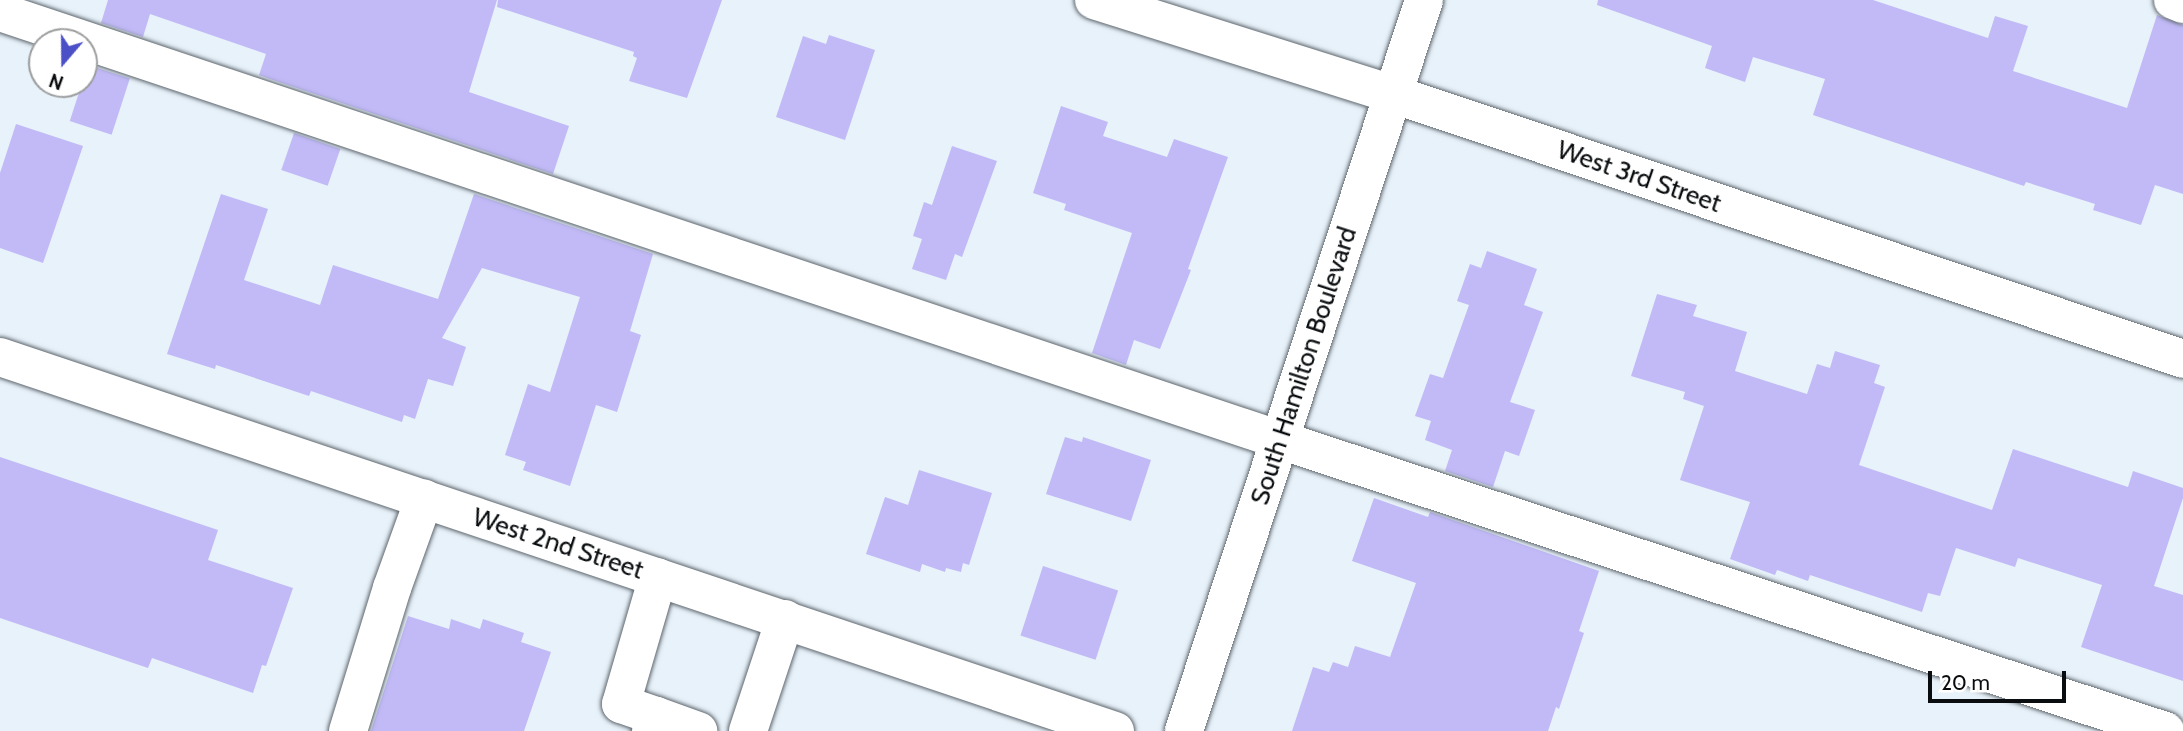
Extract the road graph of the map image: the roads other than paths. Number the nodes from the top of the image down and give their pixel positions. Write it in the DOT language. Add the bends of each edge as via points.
graph roads {
  1 [pos="1094,0"];
  2 [pos="1424,0"];
  3 [pos="2172,0"];
  4 [pos="2183,4"];
  5 [pos="0,12"];
  6 [pos="1393,94"];
  7 [pos="0,357"];
  8 [pos="2183,359"];
  9 [pos="1280,440"];
  10 [pos="424,499"];
  11 [pos="658,577"];
  12 [pos="785,619"];
  13 [pos="653,724"];
  14 [pos="348,731"];
  15 [pos="698,731"];
  16 [pos="748,731"];
  17 [pos="1115,731"];
  18 [pos="1184,731"];
  19 [pos="2165,731"];
  1 -- 6 [label="street, West 3rd Street"];
  2 -- 6 [label="street, South Hamilton Boulevard"];
  3 -- 4 [label="street"];
  5 -- 9 [label="street"];
  6 -- 8 [label="street, West 3rd Street"];
  6 -- 9 [label="street, South Hamilton Boulevard"];
  7 -- 10 [label="street, West 2nd Street"];
  9 -- 18 [label="street, South Hamilton Boulevard"];
  9 -- 19 [label="street"];
  10 -- 11 [label="street, West 2nd Street"];
  10 -- 14 [label="street"];
  11 -- 12 [label="street, West 2nd Street"];
  11 -- 13 [label="street" via="621,704"];
  12 -- 16 [label="street"];
  12 -- 17 [label="street, West 2nd Street"];
  13 -- 15 [label="street"];
}
